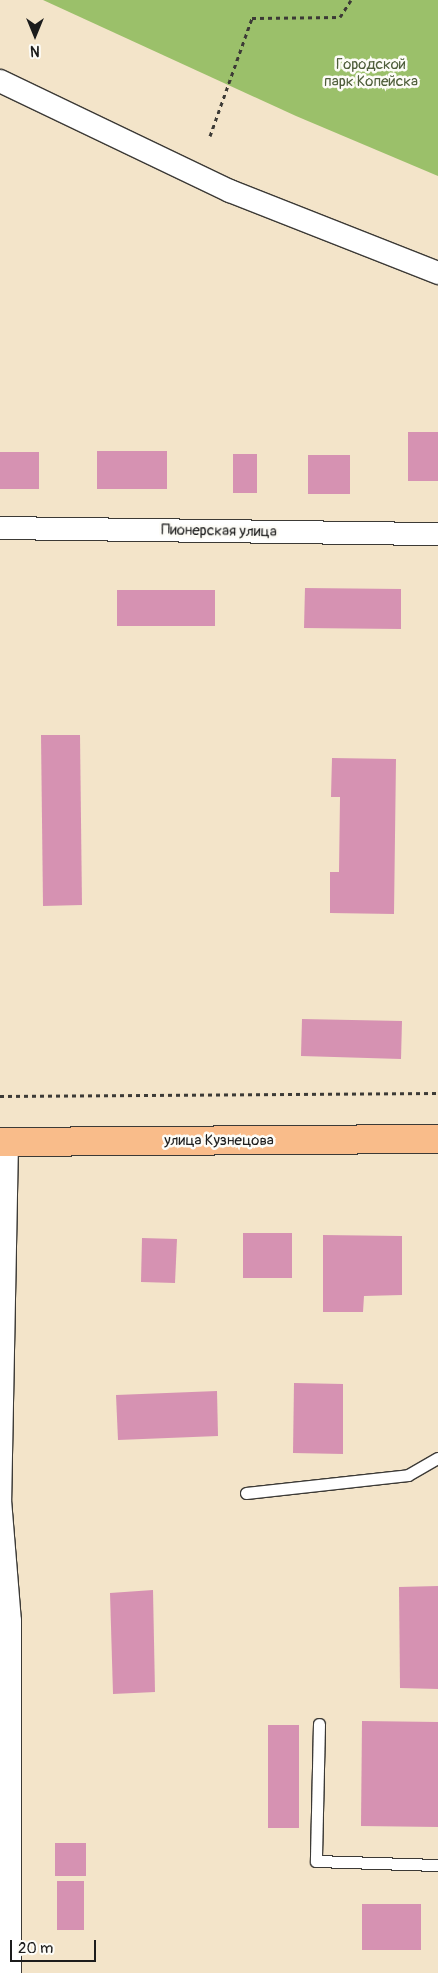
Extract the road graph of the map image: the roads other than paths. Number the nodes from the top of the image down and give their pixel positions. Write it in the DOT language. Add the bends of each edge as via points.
graph roads {
  1 [pos="0,81"];
  2 [pos="438,272"];
  3 [pos="0,528"];
  4 [pos="438,534"];
  5 [pos="438,1139"];
  6 [pos="3,1142"];
  7 [pos="438,1458"];
  8 [pos="246,1494"];
  9 [pos="0,1500"];
  10 [pos="320,1724"];
  11 [pos="5,1740"];
  12 [pos="438,1866"];
  13 [pos="10,1973"];
  1 -- 2 [label="street" via="230,191"];
  3 -- 4 [label="street, Пионерская улица"];
  5 -- 6 [label="main road, улица Кузнецова"];
  6 -- 9 [label="street"];
  7 -- 8 [label="lane" via="408,1475"];
  9 -- 11 [label="street" via="10,1620"];
  10 -- 12 [label="lane" via="316,1861"];
  11 -- 13 [label="street"];
}
